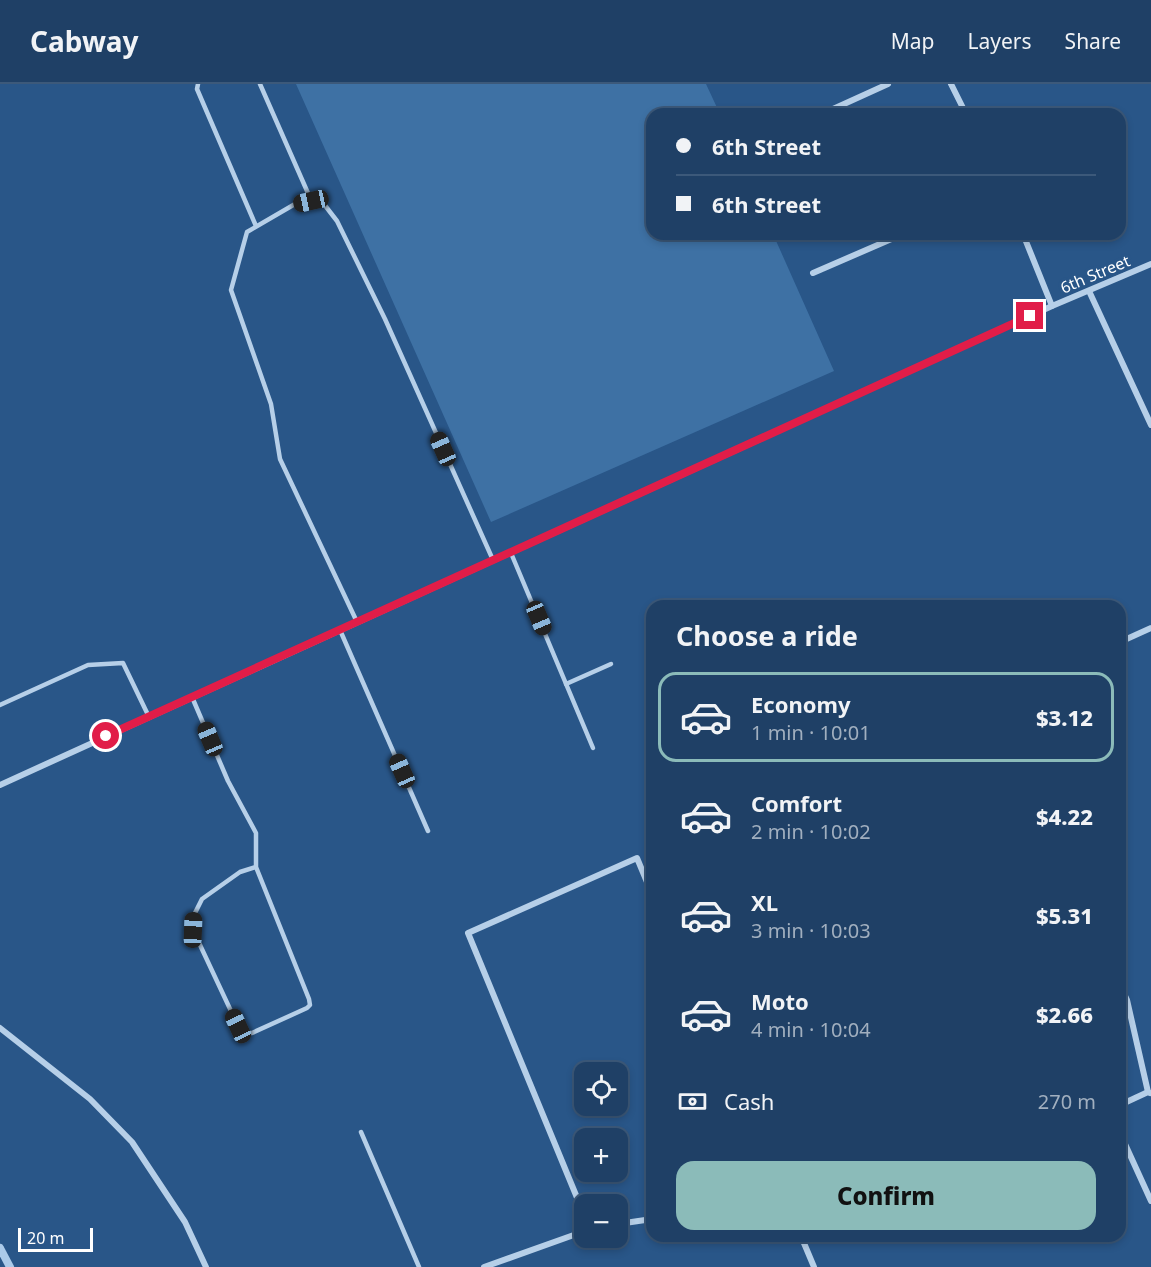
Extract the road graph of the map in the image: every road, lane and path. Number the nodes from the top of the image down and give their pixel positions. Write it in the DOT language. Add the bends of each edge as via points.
graph roads {
  1 [pos="198,84"];
  2 [pos="260,84"];
  3 [pos="888,84"];
  4 [pos="951,84"];
  5 [pos="835,108"];
  6 [pos="963,108"];
  7 [pos="311,201"];
  8 [pos="256,226"];
  9 [pos="889,240"];
  10 [pos="1025,240"];
  11 [pos="1151,264"];
  12 [pos="813,273"];
  13 [pos="1089,291"];
  14 [pos="1052,306"];
  15 [pos="1151,425"];
  16 [pos="511,553"];
  17 [pos="493,560"];
  18 [pos="357,622"];
  19 [pos="1151,628"];
  20 [pos="340,630"];
  21 [pos="1126,639"];
  22 [pos="611,664"];
  23 [pos="566,684"];
  24 [pos="192,697"];
  25 [pos="0,705"];
  26 [pos="149,717"];
  27 [pos="593,748"];
  28 [pos="0,784"];
  29 [pos="428,831"];
  30 [pos="256,867"];
  31 [pos="646,880"];
  32 [pos="1126,998"];
  33 [pos="0,1028"];
  34 [pos="1149,1093"];
  35 [pos="1126,1102"];
  36 [pos="361,1132"];
  37 [pos="1126,1146"];
  38 [pos="576,1194"];
  39 [pos="1151,1201"];
  40 [pos="646,1220"];
  41 [pos="628,1223"];
  42 [pos="574,1234"];
  43 [pos="804,1242"];
  44 [pos="206,1267"];
  45 [pos="419,1267"];
  46 [pos="484,1267"];
  47 [pos="814,1267"];
  1 -- 8 [label="lane" via="196,89"];
  2 -- 7 [label="lane"];
  3 -- 5 [label="street"];
  4 -- 6 [label="street"];
  7 -- 8 [label="lane" via="295,204"];
  7 -- 17 [label="lane" via="321,198 337,221"];
  8 -- 18 [label="lane" via="247,232 231,290 271,404 280,459"];
  9 -- 12 [label="street"];
  10 -- 14 [label="street"];
  11 -- 13 [label="street, 6th Street"];
  13 -- 14 [label="street, 6th Street"];
  13 -- 15 [label="street"];
  14 -- 16 [label="street, 6th Street"];
  16 -- 17 [label="street, 6th Street"];
  16 -- 23 [label="lane"];
  17 -- 18 [label="street, 6th Street"];
  18 -- 20 [label="street, 6th Street"];
  19 -- 21 [label="street"];
  20 -- 24 [label="street, 6th Street"];
  20 -- 29 [label="lane"];
  22 -- 23 [label="lane"];
  23 -- 27 [label="lane"];
  24 -- 26 [label="street, 6th Street"];
  24 -- 30 [label="lane" via="228,781 256,832"];
  25 -- 26 [label="lane" via="88,665 123,663"];
  26 -- 28 [label="street, 6th Street"];
  30 -- 30 [label="lane" via="310,1005 252,1033 244,1033 193,930 193,917 202,899 240,872"];
  31 -- 38 [label="street" via="637,858 468,933"];
  32 -- 34 [label="street"];
  33 -- 44 [label="street" via="90,1099 132,1142 185,1222"];
  34 -- 35 [label="street"];
  36 -- 45 [label="lane"];
  37 -- 39 [label="street"];
  40 -- 41 [label="street"];
  42 -- 46 [label="street"];
  43 -- 47 [label="street"];
}
